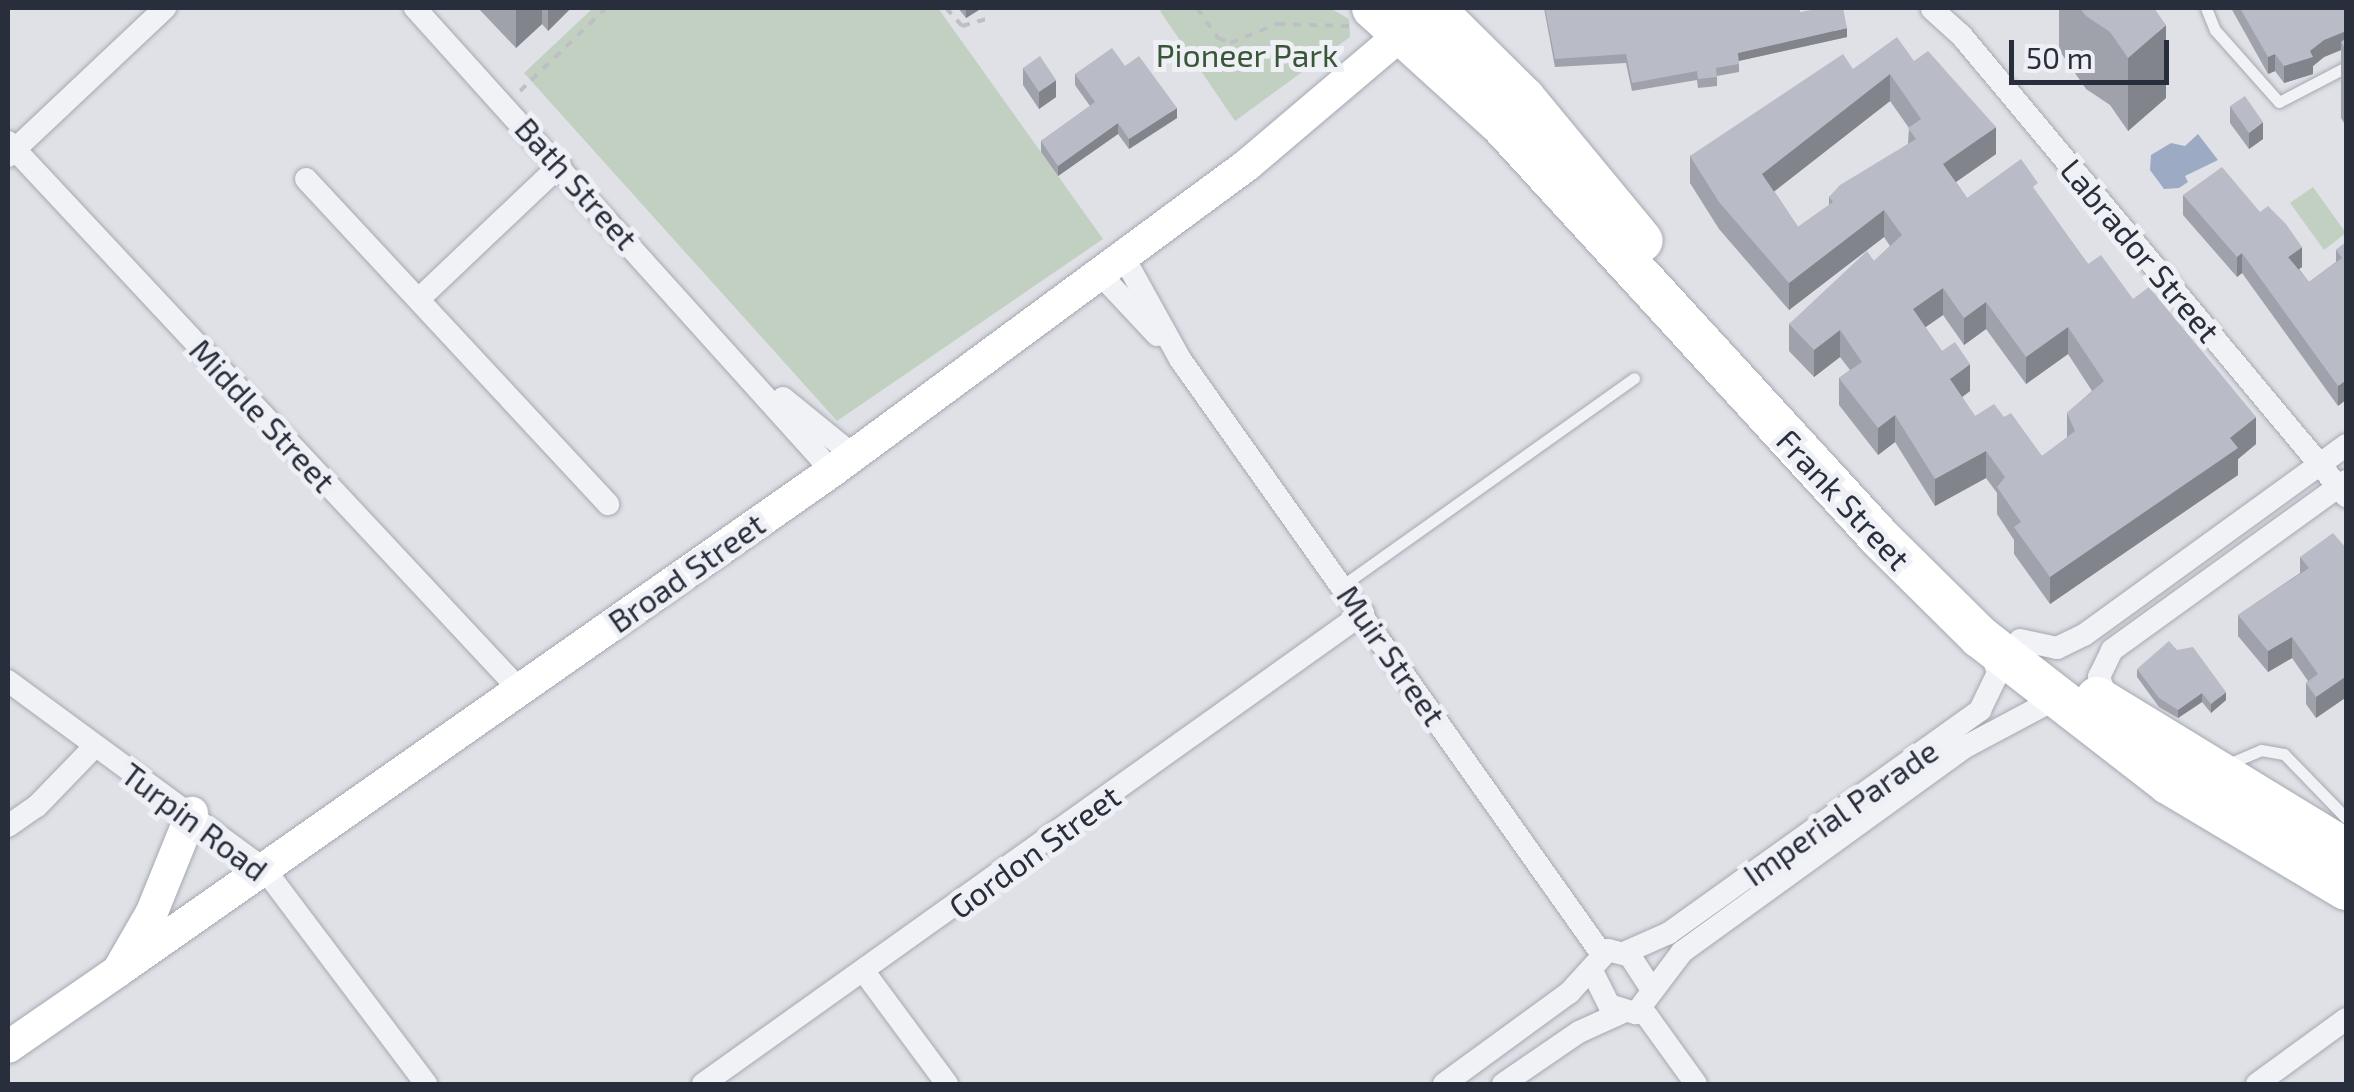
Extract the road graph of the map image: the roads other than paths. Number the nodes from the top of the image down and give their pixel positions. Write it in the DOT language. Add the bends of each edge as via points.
graph roads {
  1 [pos="166,8"];
  2 [pos="415,8"];
  3 [pos="2206,8"];
  4 [pos="1932,9"];
  5 [pos="1423,16"];
  6 [pos="1368,18"];
  7 [pos="2346,67"];
  8 [pos="10,149"];
  9 [pos="560,165"];
  10 [pos="306,179"];
  11 [pos="1111,264"];
  12 [pos="420,298"];
  13 [pos="1634,378"];
  14 [pos="2346,445"];
  15 [pos="843,463"];
  16 [pos="2320,464"];
  17 [pos="2344,488"];
  18 [pos="608,504"];
  19 [pos="1343,585"];
  20 [pos="1363,613"];
  21 [pos="2000,638"];
  22 [pos="8,680"];
  23 [pos="518,688"];
  24 [pos="2109,707"];
  25 [pos="2066,710"];
  26 [pos="95,746"];
  27 [pos="2213,772"];
  28 [pos="192,813"];
  29 [pos="2346,818"];
  30 [pos="8,826"];
  31 [pos="1806,849"];
  32 [pos="2346,850"];
  33 [pos="265,870"];
  34 [pos="2346,889"];
  35 [pos="1626,952"];
  36 [pos="1596,961"];
  37 [pos="118,971"];
  38 [pos="865,973"];
  39 [pos="1638,1004"];
  40 [pos="2346,1019"];
  41 [pos="8,1047"];
  42 [pos="426,1084"];
  43 [pos="703,1084"];
  44 [pos="947,1084"];
  45 [pos="1444,1084"];
  46 [pos="1503,1084"];
  47 [pos="1696,1084"];
  48 [pos="2257,1084"];
  1 -- 8 [label="street"];
  2 -- 9 [label="street, Bath Street"];
  3 -- 7 [label="lane" via="2215,30 2272,99 2288,102"];
  4 -- 16 [label="street, Labrador Street" via="1961,35"];
  5 -- 6 [label="highway, Frank Street"];
  5 -- 11 [label="street, Broad Street" via="1380,80 1247,164"];
  5 -- 21 [label="highway, Frank Street" via="1500,122 1880,538"];
  8 -- 23 [label="street, Middle Street"];
  9 -- 12 [label="street"];
  9 -- 15 [label="street, Bath Street" via="738,361"];
  10 -- 12 [label="street"];
  11 -- 15 [label="street, Broad Street"];
  11 -- 19 [label="street, Muir Street"];
  12 -- 18 [label="street"];
  13 -- 19 [label="lane"];
  14 -- 16 [label="street"];
  15 -- 23 [label="street, Broad Street"];
  16 -- 17 [label="street, Labrador Street"];
  16 -- 21 [label="street" via="2084,635 2057,648"];
  17 -- 24 [label="street" via="2112,650 2099,677"];
  19 -- 20 [label="street, Muir Street"];
  20 -- 36 [label="street, Muir Street"];
  20 -- 38 [label="street, Gordon Street"];
  21 -- 24 [label="highway, Frank Street"];
  21 -- 25 [label="highway, Frank Street"];
  21 -- 31 [label="street, Imperial Parade" via="1998,673 1980,710"];
  22 -- 26 [label="street, Turpin Road"];
  23 -- 33 [label="street, Broad Street"];
  24 -- 27 [label="highway, Frank Street"];
  25 -- 31 [label="street, Imperial Parade" via="2048,703 1967,746"];
  25 -- 34 [label="highway, Frank Street" via="2168,783"];
  26 -- 28 [label="street, Turpin Road"];
  26 -- 30 [label="street"];
  27 -- 29 [label="lane" via="2261,750 2284,754"];
  27 -- 32 [label="highway, Frank Street"];
  28 -- 33 [label="street, Turpin Road"];
  28 -- 37 [label="street, Broad Street" via="152,912"];
  31 -- 35 [label="street, Imperial Parade"];
  31 -- 39 [label="street, Imperial Parade" via="1682,952"];
  33 -- 37 [label="street, Broad Street"];
  33 -- 42 [label="street, Turpin Road"];
  35 -- 36 [label="street, Imperial Parade"];
  35 -- 39 [label="street"];
  36 -- 39 [label="street, Muir Street" via="1600,994"];
  36 -- 45 [label="street" via="1569,993"];
  37 -- 41 [label="street, Broad Street"];
  38 -- 43 [label="street, Gordon Street"];
  38 -- 44 [label="street"];
  39 -- 46 [label="street, Imperial Parade" via="1579,1032"];
  39 -- 47 [label="street"];
  40 -- 48 [label="street"];
}
